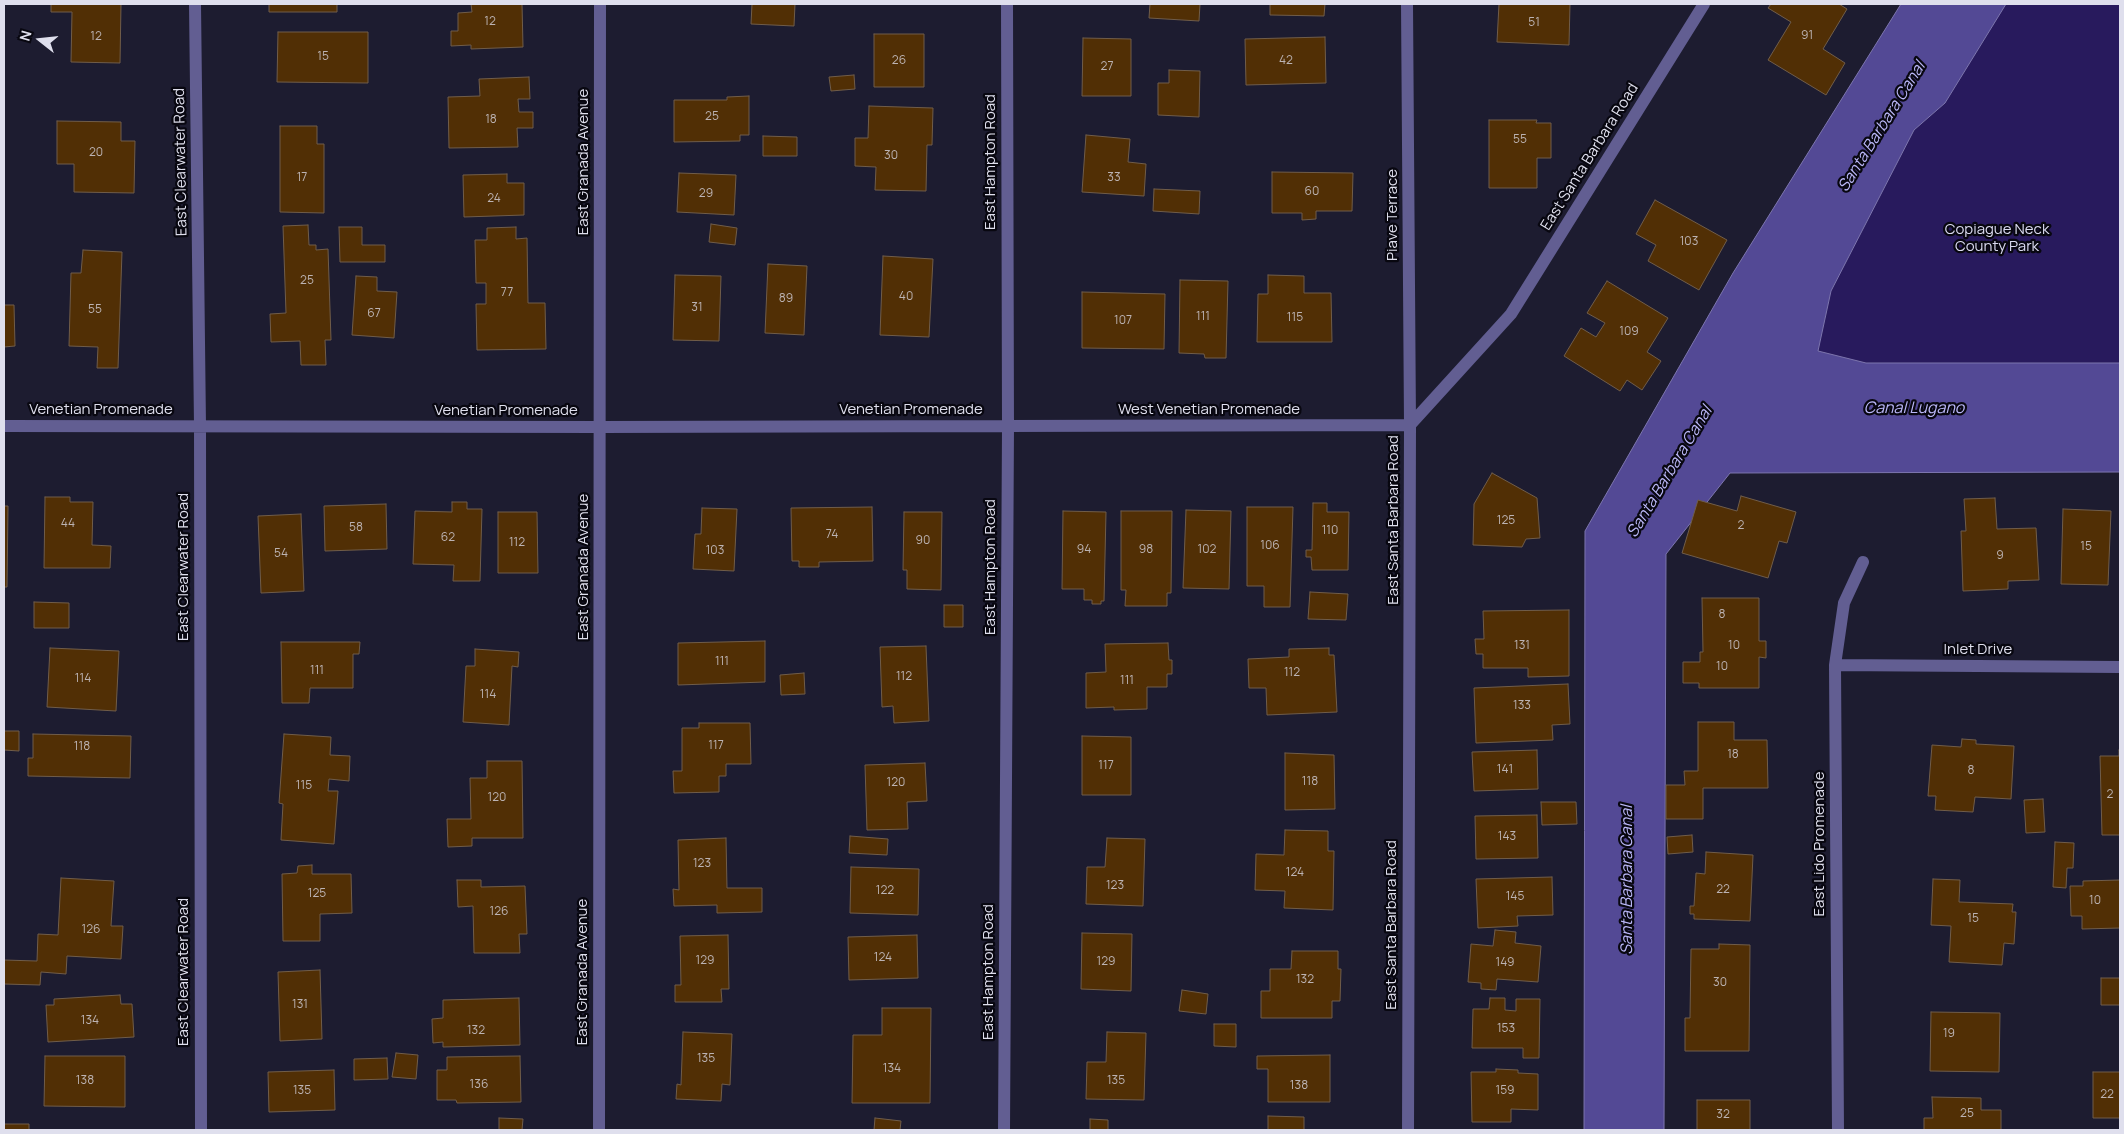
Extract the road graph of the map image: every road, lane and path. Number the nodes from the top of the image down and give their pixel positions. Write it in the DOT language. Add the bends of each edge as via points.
graph roads {
  1 [pos="195,4"];
  2 [pos="600,4"];
  3 [pos="1007,4"];
  4 [pos="1407,4"];
  5 [pos="1704,4"];
  6 [pos="4,426"];
  7 [pos="200,426"];
  8 [pos="1410,426"];
  9 [pos="600,427"];
  10 [pos="1008,427"];
  11 [pos="1863,562"];
  12 [pos="1835,665"];
  13 [pos="2120,667"];
  14 [pos="201,1130"];
  15 [pos="599,1130"];
  16 [pos="1004,1130"];
  17 [pos="1408,1130"];
  18 [pos="1838,1130"];
  1 -- 7 [label="street, East Clearwater Road"];
  2 -- 9 [label="street, East Granada Avenue"];
  3 -- 10 [label="street, East Hampton Road"];
  4 -- 8 [label="street, Piave Terrace"];
  5 -- 8 [label="street, East Santa Barbara Road" via="1511,314"];
  6 -- 7 [label="street, Venetian Promenade"];
  7 -- 9 [label="street, Venetian Promenade"];
  7 -- 14 [label="street, East Clearwater Road"];
  8 -- 10 [label="street, West Venetian Promenade"];
  8 -- 17 [label="street, East Santa Barbara Road"];
  9 -- 10 [label="street, Venetian Promenade"];
  9 -- 15 [label="street, East Granada Avenue"];
  10 -- 16 [label="street, East Hampton Road"];
  11 -- 12 [label="street, East Lido Promenade" via="1844,603"];
  12 -- 13 [label="street, Inlet Drive"];
  12 -- 18 [label="street, East Lido Promenade"];
}
